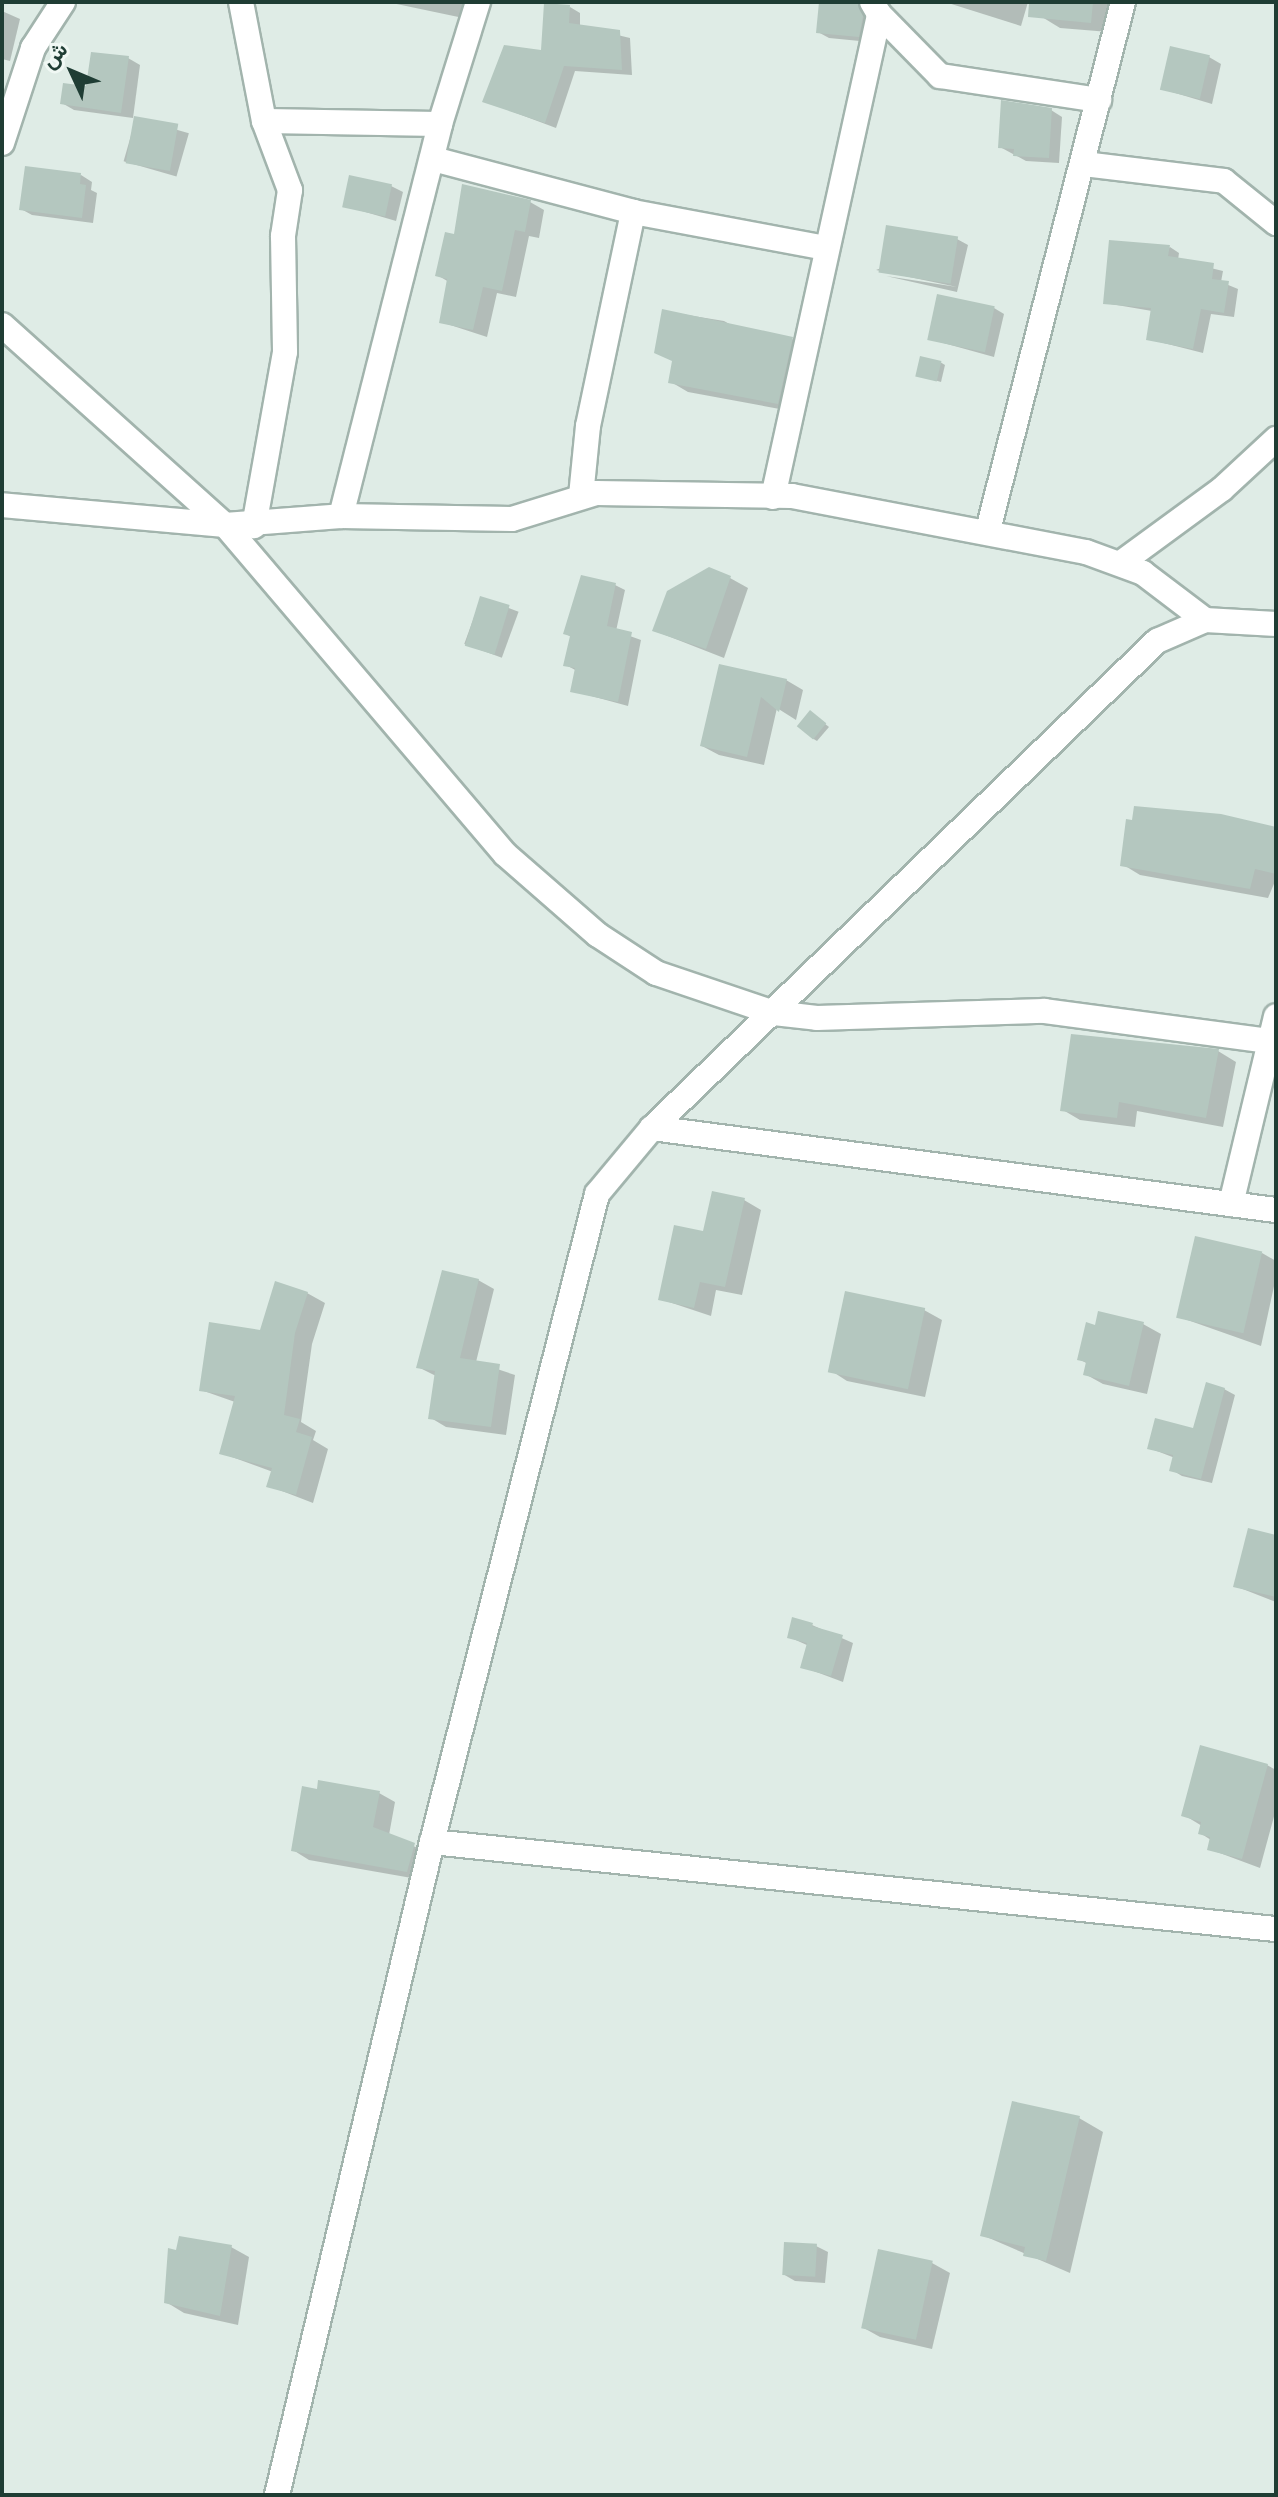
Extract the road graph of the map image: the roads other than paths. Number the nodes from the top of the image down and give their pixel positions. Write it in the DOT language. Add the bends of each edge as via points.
graph roads {
  1 [pos="63,2"];
  2 [pos="241,2"];
  3 [pos="478,2"];
  4 [pos="1123,2"];
  5 [pos="875,8"];
  6 [pos="1099,100"];
  7 [pos="264,121"];
  8 [pos="440,124"];
  9 [pos="2,143"];
  10 [pos="433,159"];
  11 [pos="1084,164"];
  12 [pos="633,212"];
  13 [pos="1276,223"];
  14 [pos="825,248"];
  15 [pos="2,325"];
  16 [pos="1276,439"];
  17 [pos="581,496"];
  18 [pos="773,497"];
  19 [pos="2,505"];
  20 [pos="341,516"];
  21 [pos="225,525"];
  22 [pos="254,526"];
  23 [pos="988,530"];
  24 [pos="1121,563"];
  25 [pos="1205,620"];
  26 [pos="1276,624"];
  27 [pos="774,1013"];
  28 [pos="1276,1016"];
  29 [pos="1270,1041"];
  30 [pos="652,1128"];
  31 [pos="1231,1204"];
  32 [pos="1276,1210"];
  33 [pos="432,1842"];
  34 [pos="1276,1929"];
  35 [pos="277,2495"];
  1 -- 9 [label="street" via="33,48"];
  2 -- 7 [label="street"];
  3 -- 8 [label="street"];
  4 -- 6 [label="street"];
  5 -- 6 [label="street" via="940,76"];
  5 -- 14 [label="street"];
  6 -- 11 [label="street"];
  7 -- 8 [label="street"];
  7 -- 22 [label="street" via="290,190 283,236 287,328"];
  8 -- 10 [label="street"];
  10 -- 12 [label="street"];
  10 -- 20 [label="street"];
  11 -- 13 [label="street" via="1224,181"];
  11 -- 23 [label="street"];
  12 -- 14 [label="street"];
  12 -- 17 [label="street" via="588,426"];
  14 -- 18 [label="street"];
  15 -- 21 [label="street"];
  16 -- 24 [label="street" via="1222,489"];
  17 -- 18 [label="street"];
  17 -- 20 [label="street" via="512,519"];
  18 -- 23 [label="street" via="843,503"];
  19 -- 21 [label="street"];
  20 -- 22 [label="street"];
  21 -- 22 [label="street"];
  21 -- 27 [label="street" via="433,774 505,854 559,903 628,958 656,973"];
  23 -- 24 [label="street"];
  24 -- 25 [label="street" via="1163,585"];
  25 -- 26 [label="street"];
  25 -- 27 [label="street" via="1172,631 1144,652"];
  27 -- 29 [label="street" via="829,1018 1044,1011"];
  27 -- 30 [label="street"];
  28 -- 29 [label="street"];
  29 -- 31 [label="street"];
  30 -- 31 [label="street"];
  30 -- 33 [label="street" via="609,1177 587,1223"];
  31 -- 32 [label="street"];
  33 -- 34 [label="street"];
  33 -- 35 [label="street"];
}
